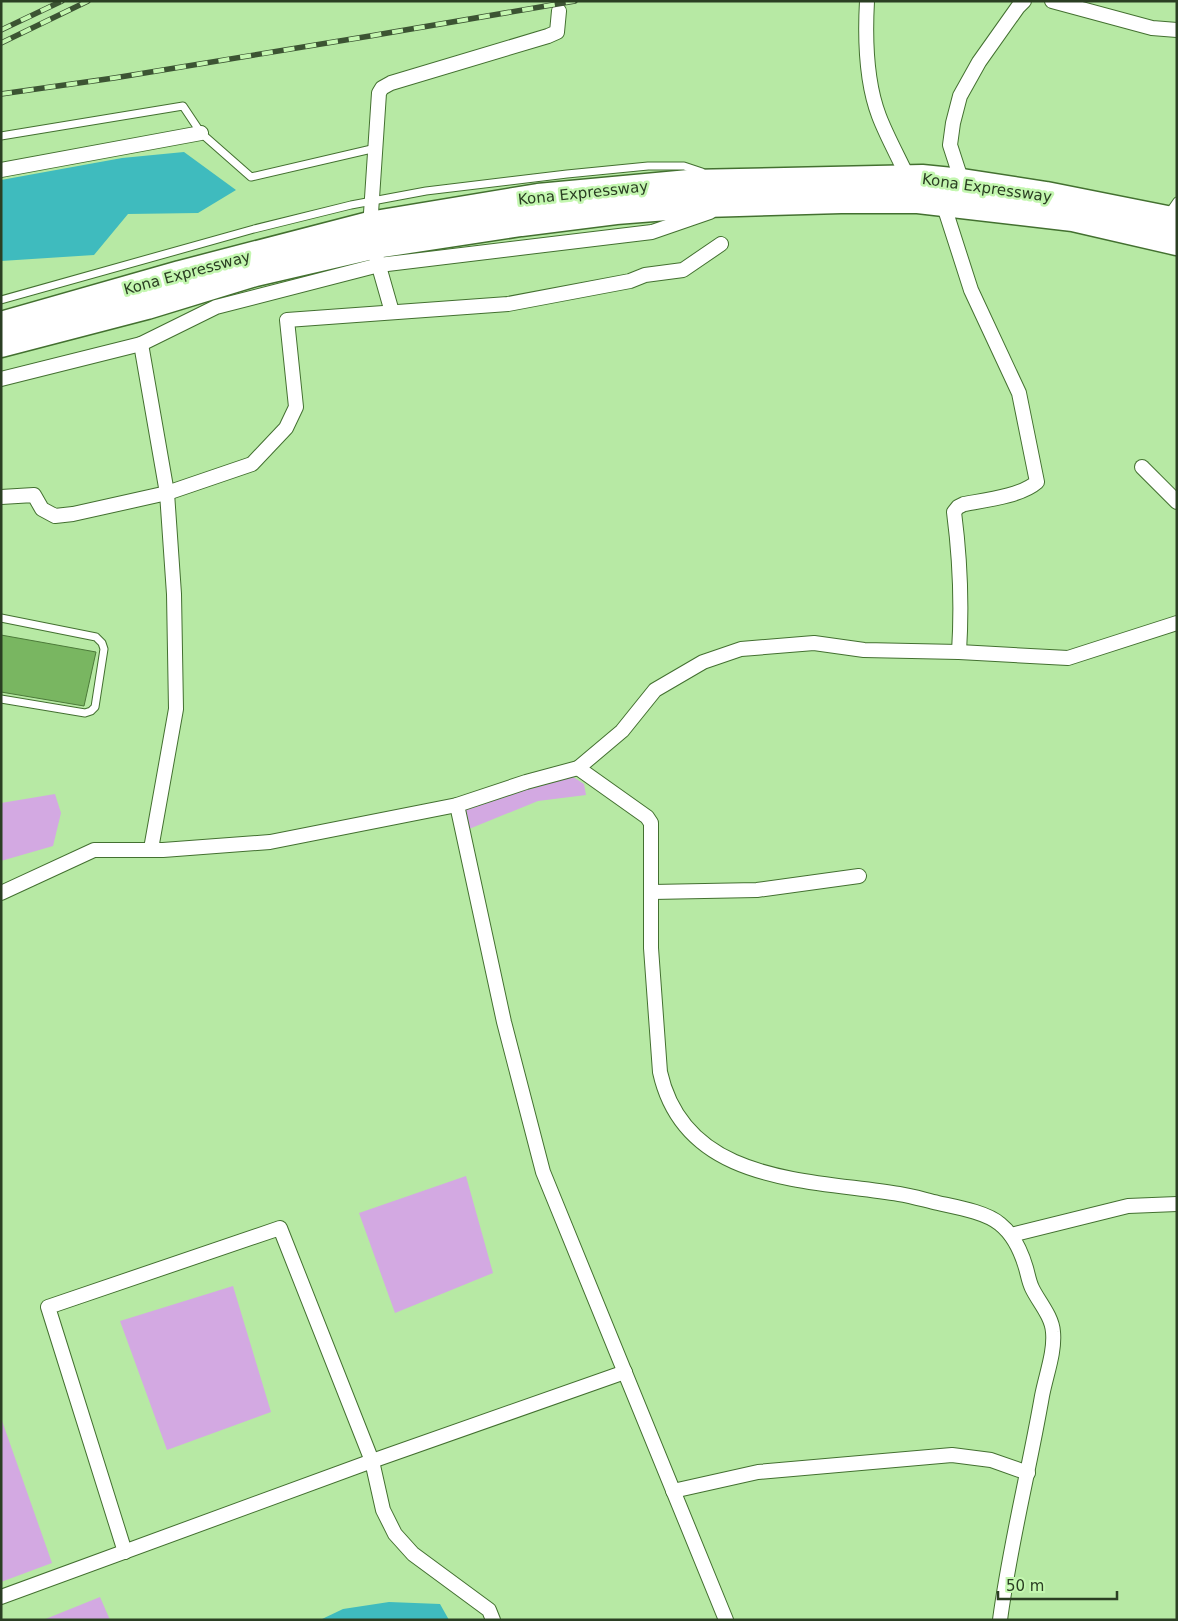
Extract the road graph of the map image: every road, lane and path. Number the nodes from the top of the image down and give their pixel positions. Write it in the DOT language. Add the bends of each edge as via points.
graph roads {
  1 [pos="867,1"];
  2 [pos="1024,1"];
  3 [pos="1052,1"];
  4 [pos="559,11"];
  5 [pos="1177,30"];
  6 [pos="201,133"];
  7 [pos="1,136"];
  8 [pos="376,148"];
  9 [pos="1,170"];
  10 [pos="962,182"];
  11 [pos="923,190"];
  12 [pos="734,192"];
  13 [pos="1173,213"];
  14 [pos="374,234"];
  15 [pos="1177,242"];
  16 [pos="721,244"];
  17 [pos="1,300"];
  18 [pos="392,312"];
  19 [pos="1,325"];
  20 [pos="1,344"];
  21 [pos="141,344"];
  22 [pos="1,379"];
  23 [pos="1142,467"];
  24 [pos="166,493"];
  25 [pos="1,497"];
  26 [pos="1177,502"];
  27 [pos="1,618"];
  28 [pos="1177,623"];
  29 [pos="959,652"];
  30 [pos="1,699"];
  31 [pos="578,768"];
  32 [pos="457,805"];
  33 [pos="151,850"];
  34 [pos="859,876"];
  35 [pos="652,892"];
  36 [pos="1,893"];
  37 [pos="1177,1204"];
  38 [pos="1012,1235"];
  39 [pos="625,1372"];
  40 [pos="372,1462"];
  41 [pos="1028,1473"];
  42 [pos="673,1491"];
  43 [pos="125,1552"];
  44 [pos="1,1597"];
  45 [pos="493,1620"];
  46 [pos="726,1620"];
  47 [pos="1000,1620"];
  1 -- 11 [label="street" via="869,77 878,115"];
  2 -- 10 [label="street" via="979,62 960,96 950,145"];
  3 -- 5 [label="street" via="1152,28"];
  4 -- 8 [label="street" via="557,32 548,36 382,88"];
  6 -- 7 [label="lane" via="183,106"];
  6 -- 8 [label="lane" via="251,177"];
  6 -- 9 [label="street"];
  8 -- 14 [label="street"];
  10 -- 11 [label="highway, Kona Expressway"];
  10 -- 13 [label="highway, Kona Expressway"];
  11 -- 12 [label="highway, Kona Expressway" via="841,200"];
  11 -- 15 [label="highway, Kona Expressway" via="1073,218"];
  11 -- 29 [label="street" via="1019,393 1037,474 1037,482 1030,488 964,504 954,512 961,588"];
  12 -- 14 [label="highway, Kona Expressway" via="521,223"];
  12 -- 14 [label="lane" via="684,166 648,166 426,191"];
  14 -- 17 [label="lane" via="254,229"];
  14 -- 18 [label="street"];
  14 -- 19 [label="highway, Kona Expressway" via="180,274"];
  14 -- 20 [label="highway, Kona Expressway" via="147,306"];
  14 -- 21 [label="street"];
  16 -- 18 [label="street" via="683,270 644,275 630,281 508,304"];
  18 -- 24 [label="street" via="287,320 296,407 286,428 252,464"];
  21 -- 22 [label="street"];
  21 -- 24 [label="street"];
  23 -- 26 [label="street"];
  24 -- 25 [label="street" via="55,516 42,509 34,495"];
  24 -- 33 [label="street" via="174,594 176,708"];
  27 -- 30 [label="lane" via="96,637 104,649 95,707 91,711 85,713"];
  28 -- 29 [label="street" via="1068,658"];
  29 -- 31 [label="street" via="864,650 814,643 741,649 703,662 654,690 622,731"];
  31 -- 32 [label="street"];
  31 -- 35 [label="street" via="651,823"];
  32 -- 33 [label="street" via="270,842"];
  32 -- 39 [label="street" via="504,1022 543,1172"];
  33 -- 36 [label="street" via="94,850"];
  34 -- 35 [label="street" via="757,890"];
  35 -- 38 [label="street" via="651,948 660,1072 665,1092 689,1129 710,1149 769,1175 900,1194 956,1207 992,1218"];
  37 -- 38 [label="street" via="1128,1206"];
  38 -- 41 [label="street" via="1024,1259 1031,1287 1053,1330"];
  39 -- 40 [label="street"];
  39 -- 42 [label="street"];
  40 -- 43 [label="street"];
  40 -- 43 [label="street" via="280,1228 48,1307"];
  40 -- 45 [label="street" via="383,1510 395,1534 413,1554 490,1610"];
  41 -- 42 [label="street" via="991,1460 952,1455 758,1472"];
  41 -- 47 [label="street" via="1018,1511"];
  42 -- 46 [label="street"];
  43 -- 44 [label="street"];
}
